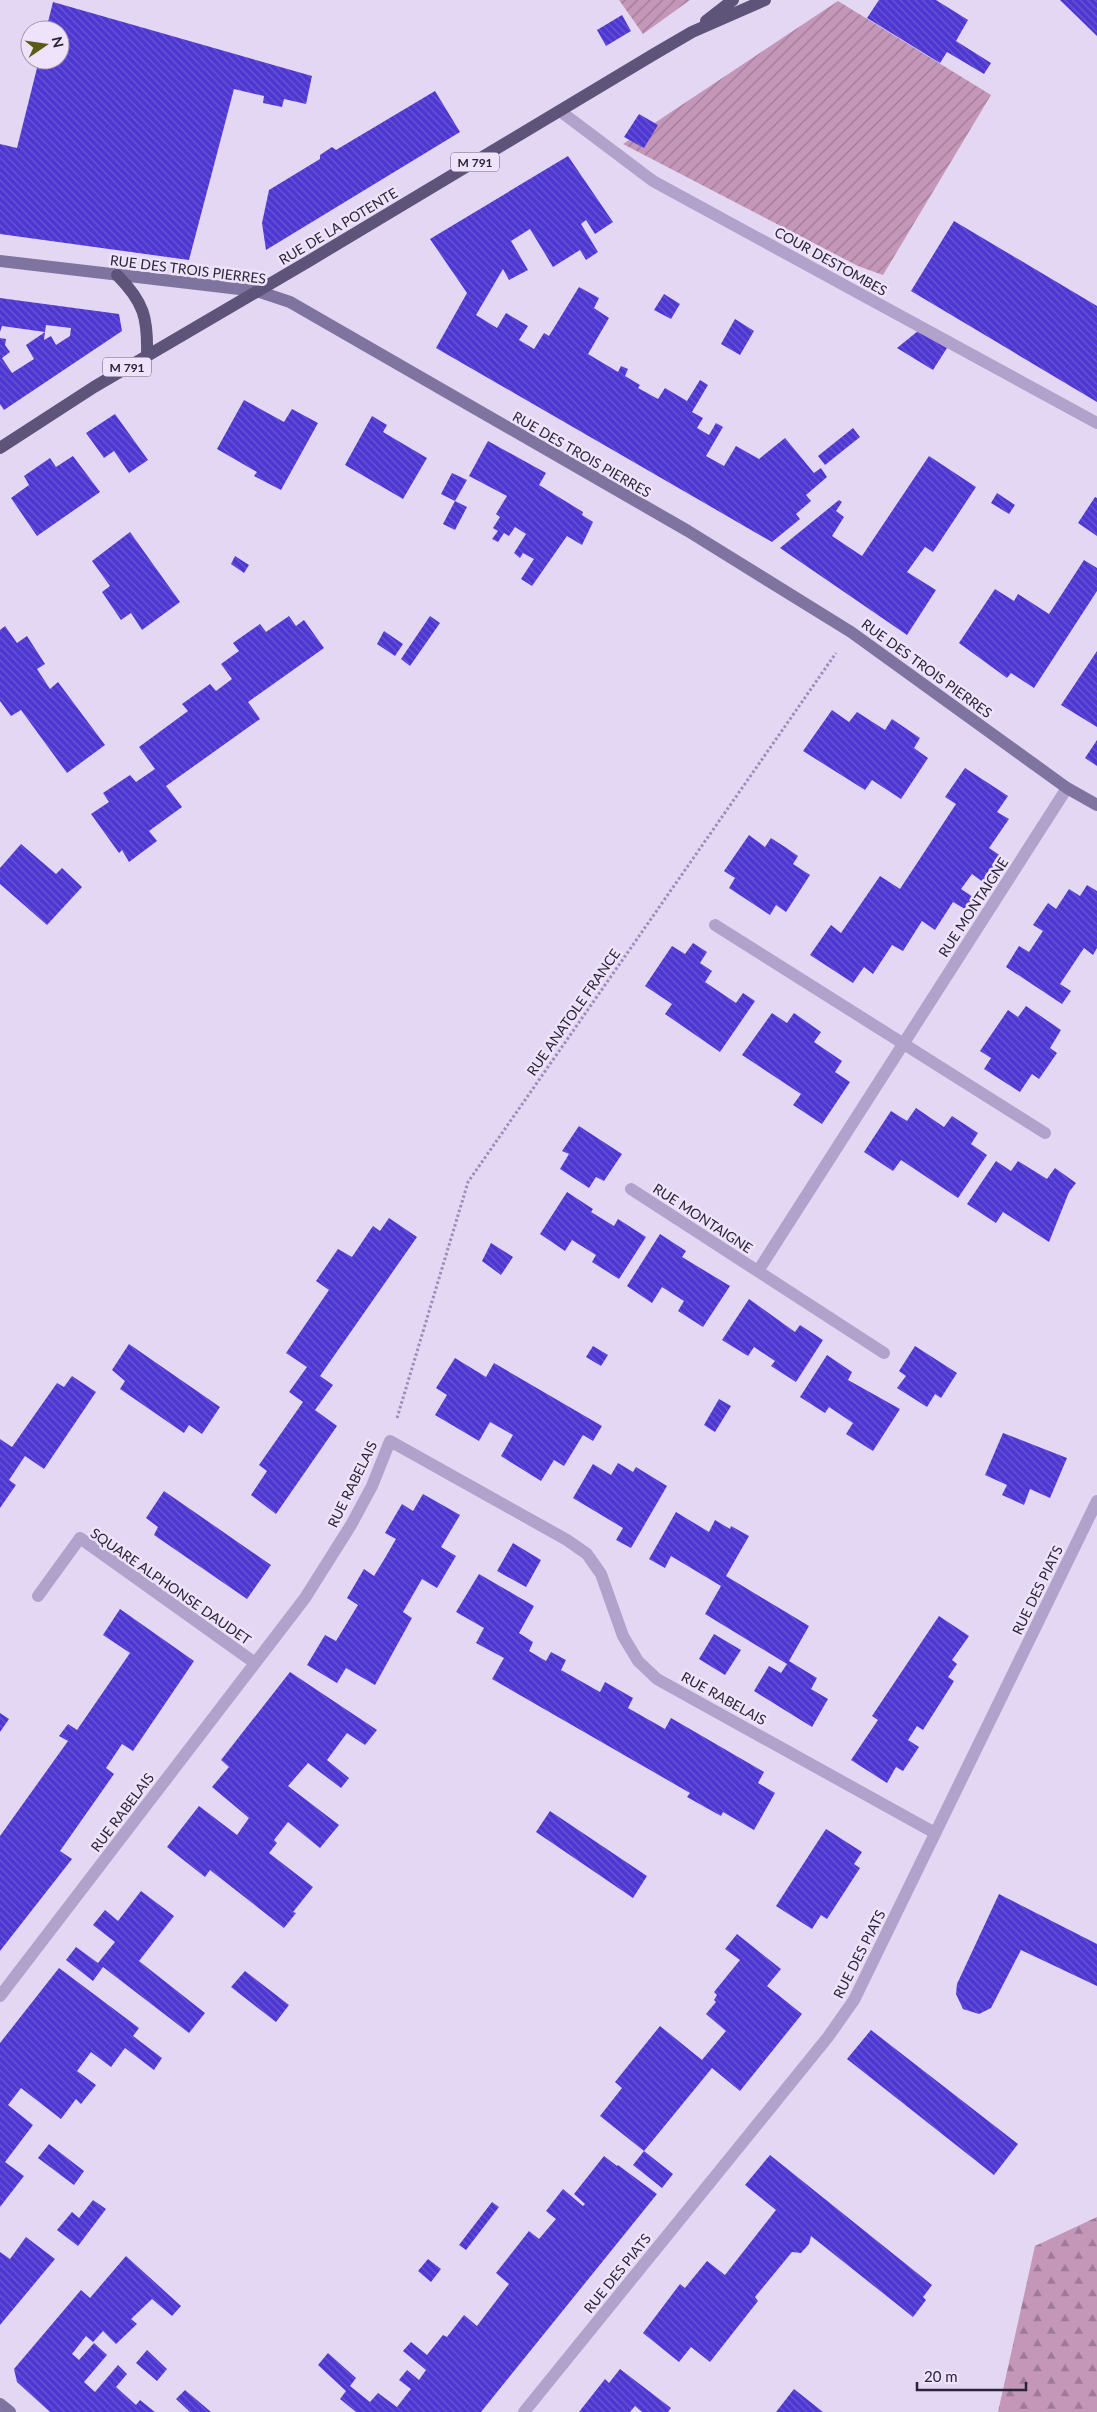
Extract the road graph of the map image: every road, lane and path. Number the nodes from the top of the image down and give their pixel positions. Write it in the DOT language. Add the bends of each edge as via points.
graph roads {
  1 [pos="733,0"];
  2 [pos="765,0"];
  3 [pos="692,32"];
  4 [pos="560,111"];
  5 [pos="0,261"];
  6 [pos="117,275"];
  7 [pos="257,291"];
  8 [pos="147,355"];
  9 [pos="1097,423"];
  10 [pos="0,448"];
  11 [pos="851,632"];
  12 [pos="1067,788"];
  13 [pos="1097,805"];
  14 [pos="716,924"];
  15 [pos="904,1043"];
  16 [pos="1045,1133"];
  17 [pos="631,1189"];
  18 [pos="758,1271"];
  19 [pos="884,1353"];
  20 [pos="390,1441"];
  21 [pos="1097,1501"];
  22 [pos="38,1596"];
  23 [pos="255,1663"];
  24 [pos="934,1833"];
  25 [pos="0,1996"];
  26 [pos="0,2404"];
  27 [pos="10,2412"];
  28 [pos="524,2412"];
  1 -- 3 [label="main road, RUE DE LA POTENTE / M 791"];
  2 -- 3 [label="main road, RUE DE LA POTENTE / M 791"];
  3 -- 4 [label="main road, RUE DE LA POTENTE / M 791"];
  4 -- 7 [label="main road, RUE DE LA POTENTE / M 791"];
  4 -- 9 [label="street, COUR DESTOMBES" via="652,181"];
  5 -- 6 [label="street, RUE DES TROIS PIERRES"];
  6 -- 7 [label="street, RUE DES TROIS PIERRES"];
  6 -- 8 [label="main road" via="134,293 145,313"];
  7 -- 8 [label="main road, RUE DE LA POTENTE / M 791"];
  7 -- 11 [label="street, RUE DES TROIS PIERRES" via="290,302 688,531"];
  8 -- 10 [label="main road, RUE DE LA POTENTE / M 791"];
  11 -- 12 [label="street, RUE DES TROIS PIERRES"];
  11 -- 20 [label="path, RUE ANATOLE FRANCE" via="468,1182"];
  12 -- 13 [label="street, RUE DES TROIS PIERRES"];
  12 -- 15 [label="street, RUE MONTAIGNE"];
  14 -- 15 [label="street"];
  15 -- 16 [label="street"];
  15 -- 18 [label="street, RUE MONTAIGNE"];
  17 -- 18 [label="street, RUE MONTAIGNE"];
  18 -- 19 [label="street, RUE MONTAIGNE"];
  20 -- 23 [label="street, RUE RABELAIS" via="372,1486 351,1525 306,1598"];
  20 -- 24 [label="street, RUE RABELAIS" via="587,1554 601,1574 623,1636 638,1661 658,1679"];
  21 -- 24 [label="street, RUE DES PIATS"];
  22 -- 23 [label="street, SQUARE ALPHONSE DAUDET" via="80,1538"];
  23 -- 25 [label="street, RUE RABELAIS"];
  24 -- 28 [label="street, RUE DES PIATS" via="854,2000 822,2044"];
  26 -- 27 [label="street"];
}
